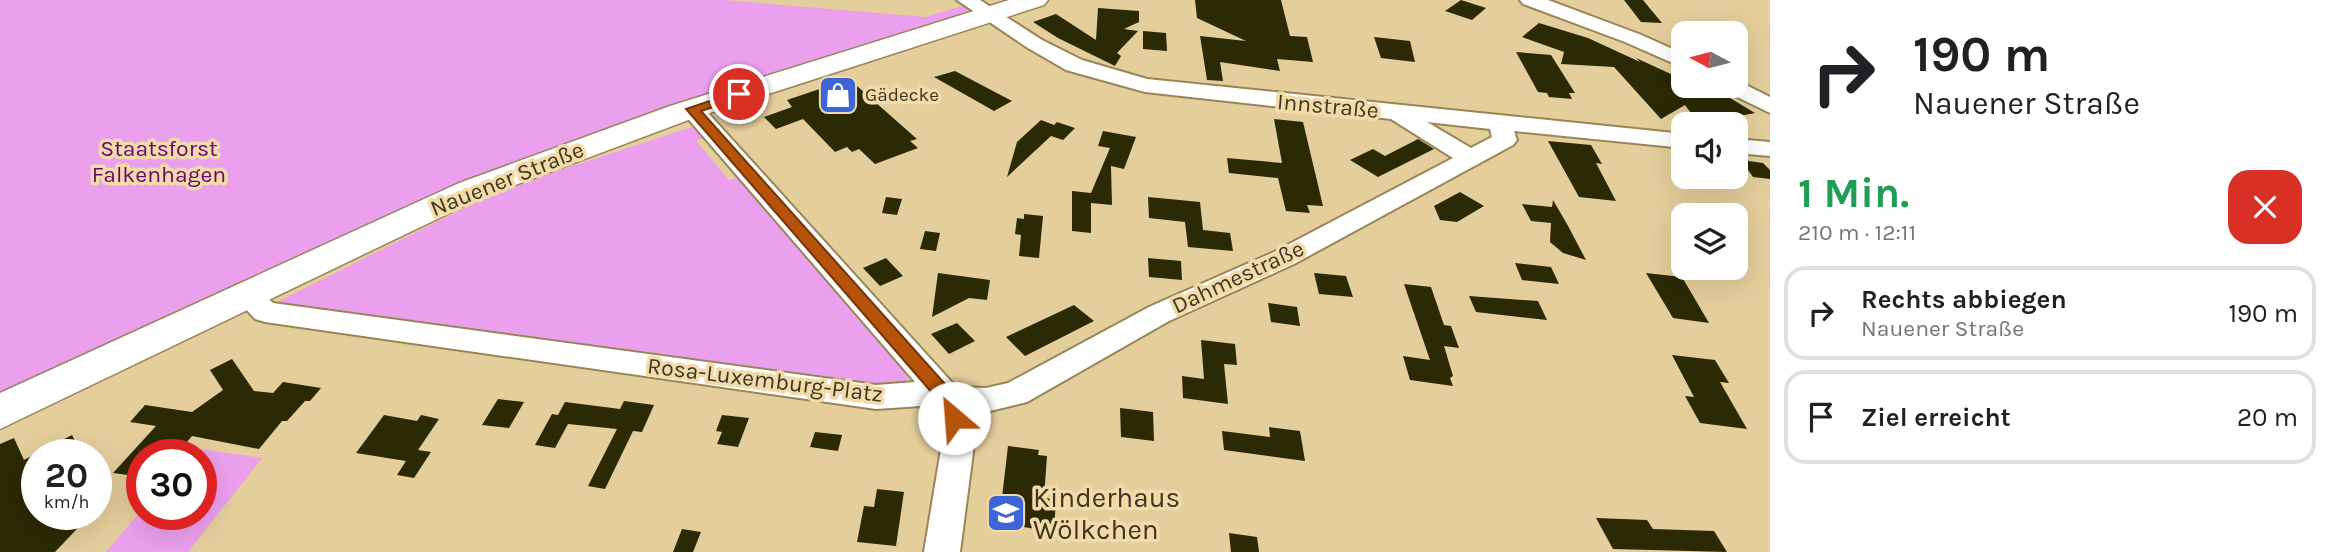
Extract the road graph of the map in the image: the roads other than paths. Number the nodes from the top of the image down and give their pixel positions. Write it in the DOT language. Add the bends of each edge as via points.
graph roads {
  1 [pos="1035,0"];
  2 [pos="1531,0"];
  3 [pos="978,8"];
  4 [pos="1671,56"];
  5 [pos="1748,94"];
  6 [pos="1770,106"];
  7 [pos="692,109"];
  8 [pos="1392,112"];
  9 [pos="1500,122"];
  10 [pos="1671,140"];
  11 [pos="1748,147"];
  12 [pos="1770,149"];
  13 [pos="1471,158"];
  14 [pos="247,295"];
  15 [pos="948,399"];
  16 [pos="0,412"];
  17 [pos="942,552"];
  1 -- 3 [label="main road, Nauener Straße"];
  2 -- 4 [label="street"];
  3 -- 7 [label="main road, Nauener Straße"];
  3 -- 8 [label="street, Innstraße" via="1074,65 1145,85"];
  5 -- 6 [label="street"];
  7 -- 14 [label="main road, Nauener Straße" via="471,190"];
  7 -- 15 [label="street"];
  8 -- 9 [label="street, Innstraße"];
  8 -- 13 [label="street"];
  9 -- 10 [label="street, Innstraße"];
  9 -- 13 [label="street, Dahmestraße" via="1505,140"];
  11 -- 12 [label="street"];
  13 -- 15 [label="street, Dahmestraße" via="1284,258 1159,314 1016,393 986,400"];
  14 -- 15 [label="street, Rosa-Luxemburg-Platz" via="265,312 876,397 921,394"];
  14 -- 16 [label="main road, Nauener Straße"];
  15 -- 17 [label="street" via="959,437"];
}
